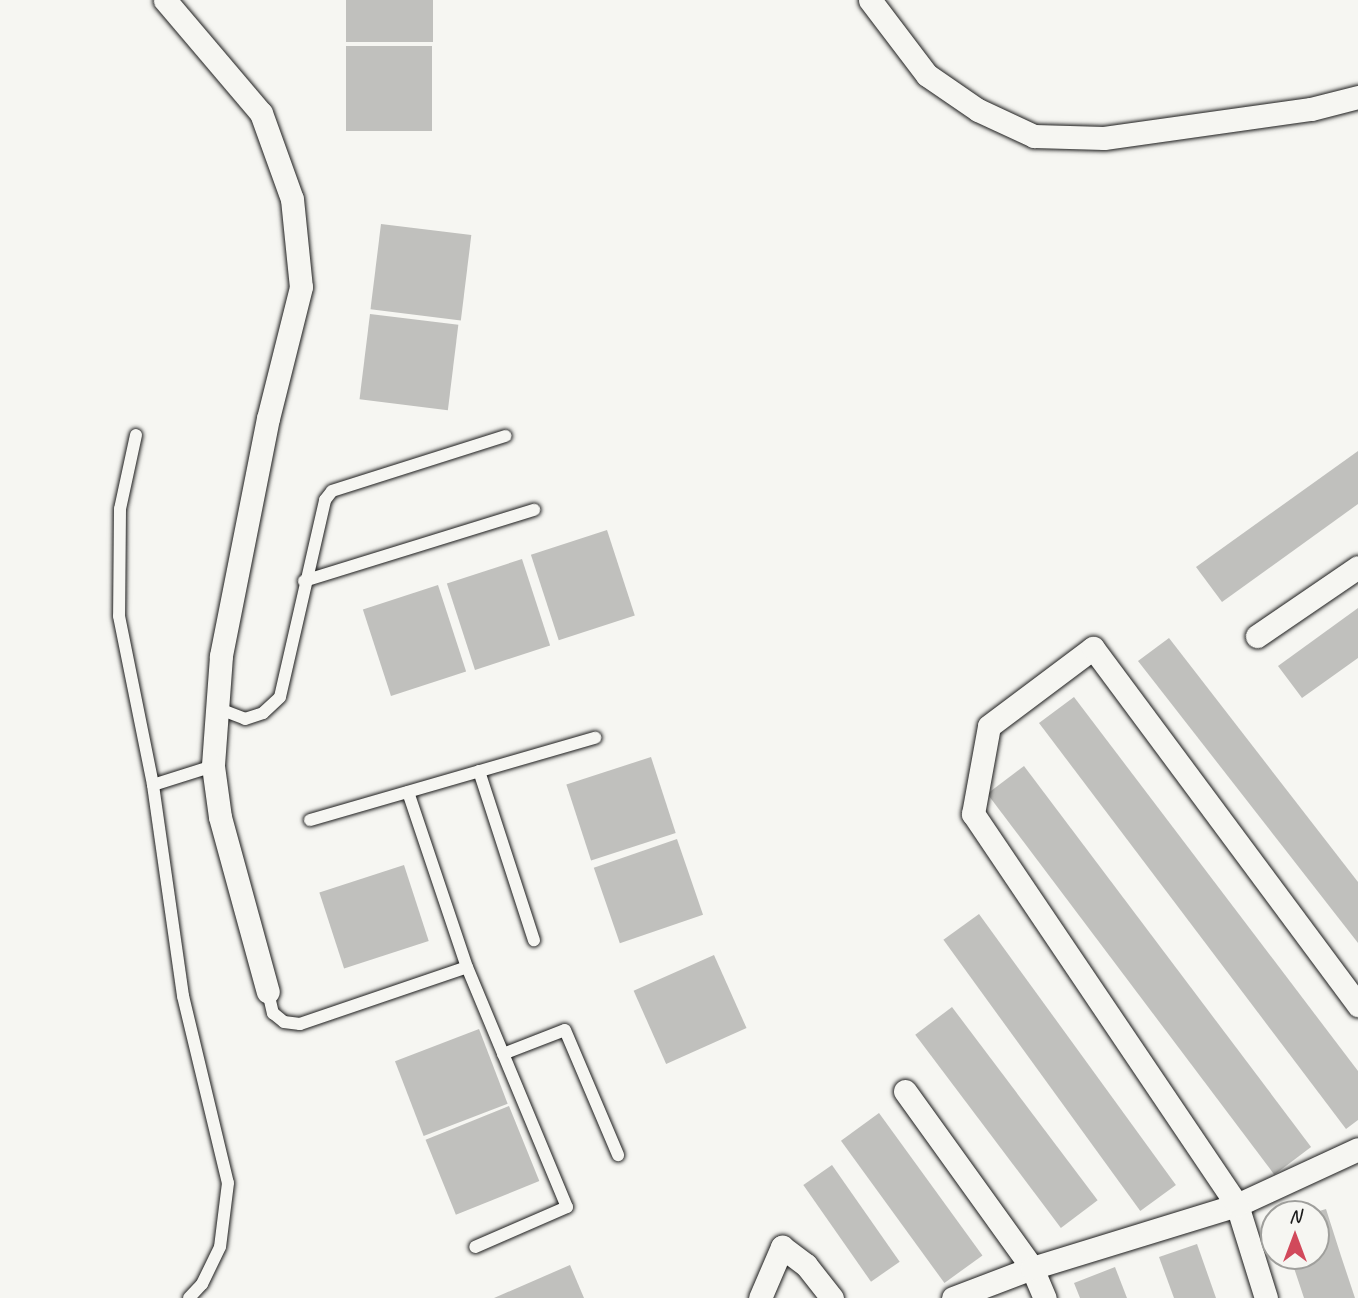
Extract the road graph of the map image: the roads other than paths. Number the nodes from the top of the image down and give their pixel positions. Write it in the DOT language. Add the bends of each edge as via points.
graph roads {
  1 [pos="165,0"];
  2 [pos="870,0"];
  3 [pos="1358,96"];
  4 [pos="136,435"];
  5 [pos="505,436"];
  6 [pos="534,510"];
  7 [pos="1358,567"];
  8 [pos="304,580"];
  9 [pos="1257,636"];
  10 [pos="217,708"];
  11 [pos="595,738"];
  12 [pos="213,766"];
  13 [pos="479,771"];
  14 [pos="153,785"];
  15 [pos="408,792"];
  16 [pos="310,820"];
  17 [pos="534,940"];
  18 [pos="467,967"];
  19 [pos="268,992"];
  20 [pos="1358,1005"];
  21 [pos="503,1054"];
  22 [pos="905,1091"];
  23 [pos="1358,1149"];
  24 [pos="618,1155"];
  25 [pos="1237,1205"];
  26 [pos="475,1247"];
  27 [pos="1032,1268"];
  28 [pos="188,1298"];
  29 [pos="760,1298"];
  30 [pos="832,1298"];
  31 [pos="953,1298"];
  32 [pos="1045,1298"];
  33 [pos="1266,1298"];
  1 -- 10 [label="street" via="261,113 292,199 301,287 268,418 221,656"];
  2 -- 3 [label="street" via="927,75 978,110 1034,136 1104,138 1311,109"];
  4 -- 14 [label="lane" via="120,509 117,585 123,648"];
  5 -- 8 [label="lane" via="332,491 325,500"];
  6 -- 8 [label="lane"];
  7 -- 9 [label="street"];
  8 -- 10 [label="lane" via="280,696 263,713 245,719"];
  10 -- 12 [label="street"];
  11 -- 13 [label="lane"];
  12 -- 14 [label="lane"];
  12 -- 19 [label="street" via="220,817"];
  13 -- 15 [label="lane"];
  13 -- 17 [label="lane"];
  14 -- 28 [label="lane" via="183,996 228,1183 220,1247 202,1284"];
  15 -- 16 [label="lane"];
  15 -- 18 [label="lane"];
  18 -- 19 [label="lane" via="300,1024 284,1022 273,1013"];
  18 -- 21 [label="lane"];
  20 -- 25 [label="street" via="1094,648 989,726 973,814"];
  21 -- 24 [label="lane" via="565,1030"];
  21 -- 26 [label="lane" via="567,1207"];
  22 -- 27 [label="street"];
  23 -- 25 [label="street"];
  25 -- 27 [label="street"];
  25 -- 33 [label="street"];
  27 -- 31 [label="street"];
  27 -- 32 [label="street"];
  29 -- 30 [label="street" via="782,1247 806,1265"];
}
